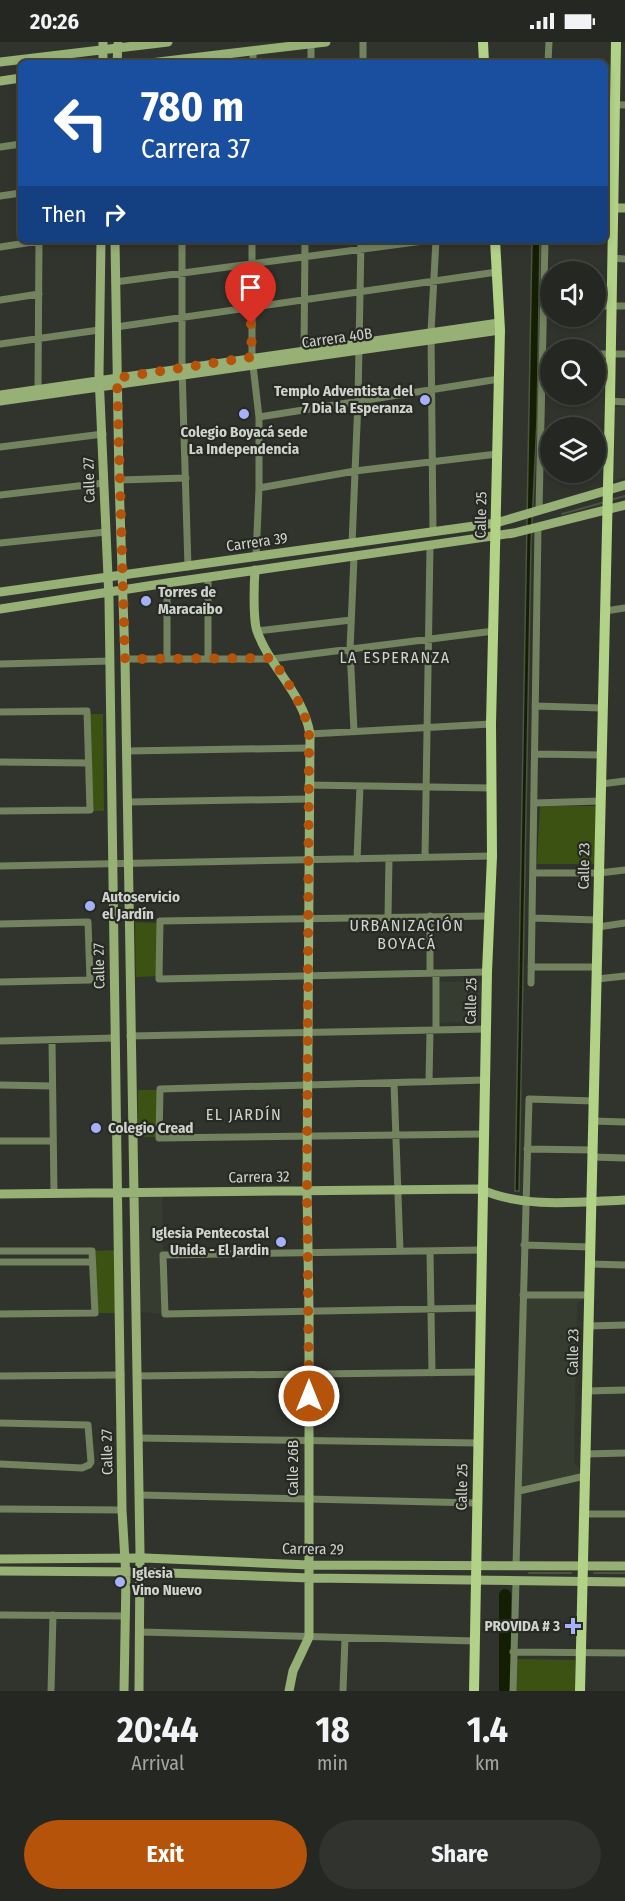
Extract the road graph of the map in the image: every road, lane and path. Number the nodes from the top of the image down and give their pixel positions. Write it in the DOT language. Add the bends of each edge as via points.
graph roads {
  1 [pos="168,42"];
  2 [pos="326,42"];
  3 [pos="363,42"];
  4 [pos="483,42"];
  5 [pos="549,42"];
  6 [pos="311,43"];
  7 [pos="118,45"];
  8 [pos="103,46"];
  9 [pos="619,49"];
  10 [pos="253,51"];
  11 [pos="117,60"];
  12 [pos="191,60"];
  13 [pos="253,60"];
  14 [pos="310,60"];
  15 [pos="363,60"];
  16 [pos="484,60"];
  17 [pos="548,60"];
  18 [pos="0,62"];
  19 [pos="18,78"];
  20 [pos="0,81"];
  21 [pos="614,104"];
  22 [pos="18,144"];
  23 [pos="0,147"];
  24 [pos="18,193"];
  25 [pos="0,196"];
  26 [pos="609,208"];
  27 [pos="625,208"];
  28 [pos="24,243"];
  29 [pos="42,243"];
  30 [pos="101,243"];
  31 [pos="115,243"];
  32 [pos="182,243"];
  33 [pos="252,243"];
  34 [pos="305,243"];
  35 [pos="361,243"];
  36 [pos="407,243"];
  37 [pos="436,243"];
  38 [pos="495,243"];
  39 [pos="545,243"];
  40 [pos="0,247"];
  41 [pos="361,249"];
  42 [pos="305,257"];
  43 [pos="612,258"];
  44 [pos="625,259"];
  45 [pos="546,261"];
  46 [pos="251,264"];
  47 [pos="497,272"];
  48 [pos="182,273"];
  49 [pos="435,281"];
  50 [pos="115,282"];
  51 [pos="360,292"];
  52 [pos="39,294"];
  53 [pos="0,300"];
  54 [pos="305,300"];
  55 [pos="606,306"];
  56 [pos="611,306"];
  57 [pos="625,306"];
  58 [pos="250,308"];
  59 [pos="181,318"];
  60 [pos="500,326"];
  61 [pos="116,327"];
  62 [pos="99,330"];
  63 [pos="431,336"];
  64 [pos="38,338"];
  65 [pos="0,344"];
  66 [pos="358,347"];
  67 [pos="304,350"];
  68 [pos="606,354"];
  69 [pos="610,354"];
  70 [pos="625,354"];
  71 [pos="253,361"];
  72 [pos="182,372"];
  73 [pos="499,379"];
  74 [pos="117,381"];
  75 [pos="100,384"];
  76 [pos="38,389"];
  77 [pos="432,390"];
  78 [pos="0,395"];
  79 [pos="0,401"];
  80 [pos="357,401"];
  81 [pos="610,401"];
  82 [pos="625,402"];
  83 [pos="542,405"];
  84 [pos="259,417"];
  85 [pos="102,434"];
  86 [pos="0,447"];
  87 [pos="497,454"];
  88 [pos="432,463"];
  89 [pos="355,471"];
  90 [pos="186,478"];
  91 [pos="119,480"];
  92 [pos="104,483"];
  93 [pos="625,485"];
  94 [pos="259,488"];
  95 [pos="0,495"];
  96 [pos="607,499"];
  97 [pos="625,505"];
  98 [pos="530,514"];
  99 [pos="496,523"];
  100 [pos="533,529"];
  101 [pos="106,532"];
  102 [pos="433,532"];
  103 [pos="495,537"];
  104 [pos="0,543"];
  105 [pos="352,544"];
  106 [pos="430,546"];
  107 [pos="256,557"];
  108 [pos="354,557"];
  109 [pos="188,567"];
  110 [pos="255,570"];
  111 [pos="123,575"];
  112 [pos="108,578"];
  113 [pos="208,578"];
  114 [pos="167,583"];
  115 [pos="123,591"];
  116 [pos="0,592"];
  117 [pos="109,593"];
  118 [pos="625,608"];
  119 [pos="0,609"];
  120 [pos="605,611"];
  121 [pos="351,620"];
  122 [pos="257,631"];
  123 [pos="494,631"];
  124 [pos="429,639"];
  125 [pos="350,650"];
  126 [pos="272,658"];
  127 [pos="125,659"];
  128 [pos="167,659"];
  129 [pos="208,659"];
  130 [pos="110,661"];
  131 [pos="0,664"];
  132 [pos="535,706"];
  133 [pos="602,708"];
  134 [pos="0,712"];
  135 [pos="491,724"];
  136 [pos="427,728"];
  137 [pos="354,731"];
  138 [pos="309,734"];
  139 [pos="309,748"];
  140 [pos="127,751"];
  141 [pos="535,754"];
  142 [pos="602,755"];
  143 [pos="0,762"];
  144 [pos="88,763"];
  145 [pos="625,781"];
  146 [pos="601,784"];
  147 [pos="308,785"];
  148 [pos="360,786"];
  149 [pos="426,787"];
  150 [pos="492,788"];
  151 [pos="308,799"];
  152 [pos="601,801"];
  153 [pos="128,802"];
  154 [pos="534,803"];
  155 [pos="0,811"];
  156 [pos="492,856"];
  157 [pos="425,857"];
  158 [pos="388,858"];
  159 [pos="357,859"];
  160 [pos="308,860"];
  161 [pos="113,863"];
  162 [pos="128,863"];
  163 [pos="0,866"];
  164 [pos="625,870"];
  165 [pos="533,873"];
  166 [pos="599,873"];
  167 [pos="489,915"];
  168 [pos="430,916"];
  169 [pos="388,917"];
  170 [pos="309,918"];
  171 [pos="532,918"];
  172 [pos="598,923"];
  173 [pos="625,923"];
  174 [pos="0,924"];
  175 [pos="531,967"];
  176 [pos="487,972"];
  177 [pos="433,973"];
  178 [pos="597,973"];
  179 [pos="309,976"];
  180 [pos="625,976"];
  181 [pos="0,982"];
  182 [pos="531,983"];
  183 [pos="486,1029"];
  184 [pos="433,1030"];
  185 [pos="308,1032"];
  186 [pos="130,1036"];
  187 [pos="115,1038"];
  188 [pos="52,1040"];
  189 [pos="0,1041"];
  190 [pos="485,1080"];
  191 [pos="429,1082"];
  192 [pos="394,1083"];
  193 [pos="0,1085"];
  194 [pos="308,1085"];
  195 [pos="52,1086"];
  196 [pos="594,1101"];
  197 [pos="594,1121"];
  198 [pos="625,1122"];
  199 [pos="484,1134"];
  200 [pos="396,1135"];
  201 [pos="308,1136"];
  202 [pos="0,1141"];
  203 [pos="53,1141"];
  204 [pos="527,1149"];
  205 [pos="593,1154"];
  206 [pos="625,1158"];
  207 [pos="398,1190"];
  208 [pos="307,1191"];
  209 [pos="483,1191"];
  210 [pos="133,1193"];
  211 [pos="0,1194"];
  212 [pos="54,1194"];
  213 [pos="118,1194"];
  214 [pos="523,1200"];
  215 [pos="625,1200"];
  216 [pos="592,1202"];
  217 [pos="524,1245"];
  218 [pos="591,1247"];
  219 [pos="482,1250"];
  220 [pos="0,1251"];
  221 [pos="400,1251"];
  222 [pos="430,1251"];
  223 [pos="308,1253"];
  224 [pos="0,1262"];
  225 [pos="92,1262"];
  226 [pos="590,1264"];
  227 [pos="625,1265"];
  228 [pos="523,1294"];
  229 [pos="589,1295"];
  230 [pos="481,1308"];
  231 [pos="431,1309"];
  232 [pos="309,1311"];
  233 [pos="0,1314"];
  234 [pos="625,1325"];
  235 [pos="589,1326"];
  236 [pos="480,1372"];
  237 [pos="432,1373"];
  238 [pos="309,1374"];
  239 [pos="121,1375"];
  240 [pos="0,1376"];
  241 [pos="136,1376"];
  242 [pos="625,1390"];
  243 [pos="587,1391"];
  244 [pos="0,1423"];
  245 [pos="138,1438"];
  246 [pos="309,1441"];
  247 [pos="478,1443"];
  248 [pos="625,1453"];
  249 [pos="586,1454"];
  250 [pos="0,1464"];
  251 [pos="585,1476"];
  252 [pos="519,1491"];
  253 [pos="139,1495"];
  254 [pos="308,1499"];
  255 [pos="477,1503"];
  256 [pos="0,1509"];
  257 [pos="122,1510"];
  258 [pos="584,1514"];
  259 [pos="625,1514"];
  260 [pos="126,1558"];
  261 [pos="141,1558"];
  262 [pos="0,1559"];
  263 [pos="309,1565"];
  264 [pos="476,1566"];
  265 [pos="516,1566"];
  266 [pos="583,1566"];
  267 [pos="625,1566"];
  268 [pos="0,1571"];
  269 [pos="126,1572"];
  270 [pos="141,1572"];
  271 [pos="310,1578"];
  272 [pos="475,1580"];
  273 [pos="516,1581"];
  274 [pos="582,1582"];
  275 [pos="625,1582"];
  276 [pos="0,1615"];
  277 [pos="53,1615"];
  278 [pos="125,1616"];
  279 [pos="140,1632"];
  280 [pos="309,1637"];
  281 [pos="345,1638"];
  282 [pos="475,1641"];
  283 [pos="513,1652"];
  284 [pos="581,1653"];
  285 [pos="625,1653"];
  286 [pos="51,1691"];
  287 [pos="124,1691"];
  288 [pos="139,1691"];
  289 [pos="289,1691"];
  290 [pos="344,1691"];
  291 [pos="474,1691"];
  292 [pos="513,1691"];
  293 [pos="580,1691"];
  1 -- 7 [label="main road"];
  2 -- 6 [label="main road"];
  3 -- 15 [label="street"];
  4 -- 16 [label="main road"];
  5 -- 17 [label="street"];
  6 -- 10 [label="main road"];
  6 -- 14 [label="street"];
  7 -- 8 [label="main road"];
  7 -- 11 [label="main road"];
  8 -- 18 [label="main road"];
  9 -- 21 [label="main road, Calle 23"];
  10 -- 12 [label="main road"];
  10 -- 13 [label="street"];
  19 -- 20 [label="main road"];
  21 -- 26 [label="main road, Calle 23" via="617,154"];
  22 -- 23 [label="street"];
  24 -- 25 [label="street"];
  26 -- 27 [label="main road"];
  26 -- 43 [label="main road, Calle 23"];
  28 -- 40 [label="street"];
  29 -- 52 [label="street"];
  30 -- 62 [label="main road, Calle 27"];
  31 -- 50 [label="main road, Calle 27"];
  32 -- 48 [label="street"];
  33 -- 46 [label="street"];
  34 -- 42 [label="street"];
  35 -- 41 [label="street"];
  36 -- 41 [label="street"];
  37 -- 49 [label="street"];
  38 -- 47 [label="main road, Calle 25"];
  39 -- 45 [label="street"];
  41 -- 42 [label="street"];
  41 -- 51 [label="street"];
  42 -- 46 [label="street"];
  42 -- 54 [label="street"];
  43 -- 44 [label="street"];
  43 -- 56 [label="main road, Calle 23"];
  46 -- 48 [label="street"];
  46 -- 58 [label="street"];
  47 -- 49 [label="street"];
  47 -- 60 [label="main road, Calle 25"];
  48 -- 50 [label="street"];
  48 -- 59 [label="street"];
  49 -- 51 [label="street"];
  49 -- 63 [label="street"];
  50 -- 61 [label="main road, Calle 27"];
  51 -- 54 [label="street"];
  51 -- 66 [label="street"];
  52 -- 53 [label="street"];
  52 -- 64 [label="street"];
  54 -- 58 [label="street"];
  54 -- 67 [label="street"];
  55 -- 56 [label="street"];
  56 -- 57 [label="street"];
  56 -- 69 [label="main road, Calle 23"];
  58 -- 59 [label="street"];
  58 -- 71 [label="street"];
  59 -- 61 [label="street"];
  59 -- 72 [label="street"];
  60 -- 63 [label="main road, Carrera 40B"];
  60 -- 73 [label="main road, Calle 25"];
  61 -- 74 [label="main road, Calle 27"];
  62 -- 64 [label="street"];
  62 -- 75 [label="main road, Calle 27"];
  63 -- 66 [label="main road, Carrera 40B"];
  63 -- 77 [label="street"];
  64 -- 65 [label="street"];
  64 -- 76 [label="street"];
  66 -- 67 [label="main road, Carrera 40B"];
  66 -- 71 [label="main road, Carrera 40B"];
  66 -- 80 [label="street"];
  67 -- 71 [label="main road, Carrera 40B"];
  68 -- 69 [label="street"];
  69 -- 70 [label="street"];
  69 -- 81 [label="main road, Calle 23"];
  71 -- 72 [label="main road, Carrera 40B"];
  71 -- 84 [label="street"];
  72 -- 74 [label="main road, Carrera 40B"];
  72 -- 90 [label="street"];
  73 -- 77 [label="street"];
  73 -- 87 [label="main road, Calle 25"];
  74 -- 75 [label="main road, Carrera 40B"];
  74 -- 91 [label="main road, Calle 27"];
  75 -- 76 [label="main road, Carrera 40B"];
  75 -- 79 [label="main road, Carrera 40B"];
  75 -- 85 [label="main road, Calle 27"];
  76 -- 78 [label="main road, Carrera 40B"];
  77 -- 80 [label="street"];
  77 -- 88 [label="street"];
  80 -- 84 [label="street"];
  80 -- 89 [label="street"];
  81 -- 82 [label="street"];
  81 -- 96 [label="main road, Calle 23"];
  83 -- 98 [label="street"];
  84 -- 94 [label="street"];
  85 -- 86 [label="street"];
  85 -- 92 [label="main road, Calle 27"];
  87 -- 88 [label="street"];
  87 -- 99 [label="main road, Calle 25"];
  88 -- 89 [label="street"];
  88 -- 102 [label="street"];
  89 -- 94 [label="street"];
  89 -- 105 [label="street"];
  90 -- 91 [label="street"];
  90 -- 109 [label="street"];
  91 -- 111 [label="main road, Calle 27"];
  92 -- 95 [label="street"];
  92 -- 101 [label="main road, Calle 27"];
  93 -- 96 [label="main road, Carrera 39"];
  94 -- 107 [label="street"];
  96 -- 97 [label="main road, Carrera 39"];
  96 -- 98 [label="main road, Carrera 39"];
  96 -- 100 [label="main road, Carrera 39"];
  96 -- 120 [label="main road, Calle 23"];
  98 -- 99 [label="main road, Carrera 39"];
  98 -- 103 [label="main road, Carrera 39"];
  99 -- 102 [label="main road, Carrera 39"];
  99 -- 103 [label="main road, Calle 25"];
  100 -- 103 [label="main road, Carrera 39"];
  100 -- 132 [label="street"];
  101 -- 104 [label="street"];
  101 -- 112 [label="main road, Calle 27"];
  102 -- 105 [label="main road, Carrera 39"];
  103 -- 106 [label="main road, Carrera 39"];
  103 -- 123 [label="main road, Calle 25"];
  105 -- 107 [label="main road, Carrera 39"];
  106 -- 108 [label="main road, Carrera 39"];
  106 -- 124 [label="street"];
  107 -- 109 [label="main road, Carrera 39"];
  108 -- 110 [label="main road, Carrera 39"];
  108 -- 121 [label="street"];
  109 -- 111 [label="main road, Carrera 39"];
  110 -- 113 [label="main road, Carrera 39"];
  110 -- 122 [label="main road, Calle 26B"];
  111 -- 112 [label="main road, Carrera 39"];
  111 -- 115 [label="main road, Calle 27"];
  112 -- 116 [label="main road, Carrera 39"];
  112 -- 117 [label="main road, Calle 27"];
  113 -- 114 [label="main road, Carrera 39"];
  113 -- 129 [label="street"];
  114 -- 115 [label="main road, Carrera 39"];
  114 -- 128 [label="street"];
  115 -- 117 [label="main road, Carrera 39"];
  115 -- 127 [label="main road, Calle 27"];
  117 -- 119 [label="main road, Carrera 39"];
  117 -- 130 [label="main road, Calle 27"];
  118 -- 120 [label="street"];
  120 -- 133 [label="main road, Calle 23"];
  121 -- 122 [label="street"];
  121 -- 125 [label="street"];
  122 -- 126 [label="main road, Calle 26B"];
  123 -- 124 [label="street"];
  123 -- 135 [label="main road, Calle 25"];
  124 -- 125 [label="street"];
  124 -- 136 [label="street"];
  125 -- 126 [label="street"];
  125 -- 137 [label="street"];
  126 -- 129 [label="street"];
  126 -- 138 [label="main road, Calle 26B" via="303,707"];
  127 -- 128 [label="street"];
  127 -- 140 [label="main road, Calle 27"];
  128 -- 129 [label="street"];
  130 -- 131 [label="street"];
  130 -- 161 [label="main road, Calle 27"];
  132 -- 133 [label="street"];
  132 -- 141 [label="street"];
  133 -- 142 [label="main road, Calle 23"];
  134 -- 144 [label="street" via="87,711"];
  135 -- 136 [label="street"];
  135 -- 150 [label="main road, Calle 25"];
  136 -- 137 [label="street"];
  136 -- 149 [label="street"];
  137 -- 138 [label="street"];
  138 -- 139 [label="main road, Calle 26B"];
  139 -- 140 [label="street"];
  139 -- 147 [label="main road, Calle 26B"];
  140 -- 153 [label="main road, Calle 27"];
  141 -- 142 [label="street"];
  141 -- 154 [label="street"];
  142 -- 146 [label="main road, Calle 23"];
  143 -- 144 [label="street"];
  144 -- 155 [label="street" via="90,810"];
  145 -- 146 [label="street"];
  146 -- 152 [label="main road, Calle 23"];
  147 -- 148 [label="street"];
  147 -- 151 [label="main road, Calle 26B"];
  148 -- 149 [label="street"];
  148 -- 159 [label="street"];
  149 -- 150 [label="street"];
  149 -- 157 [label="street"];
  150 -- 156 [label="main road, Calle 25"];
  151 -- 153 [label="street"];
  151 -- 160 [label="main road, Calle 26B"];
  152 -- 154 [label="street"];
  152 -- 166 [label="main road, Calle 23"];
  153 -- 162 [label="main road, Calle 27"];
  154 -- 165 [label="street"];
  156 -- 157 [label="street"];
  156 -- 167 [label="main road, Calle 25"];
  157 -- 158 [label="street"];
  158 -- 159 [label="street"];
  158 -- 169 [label="street"];
  159 -- 160 [label="street"];
  160 -- 162 [label="street"];
  160 -- 170 [label="main road, Calle 26B"];
  161 -- 162 [label="street"];
  161 -- 163 [label="street"];
  161 -- 187 [label="main road, Calle 27"];
  162 -- 186 [label="main road, Calle 27"];
  164 -- 166 [label="street"];
  165 -- 166 [label="street"];
  165 -- 171 [label="street"];
  166 -- 172 [label="main road, Calle 23"];
  167 -- 168 [label="street"];
  167 -- 176 [label="main road, Calle 25"];
  168 -- 169 [label="street"];
  168 -- 177 [label="street"];
  169 -- 170 [label="street"];
  170 -- 179 [label="main road, Calle 26B"];
  170 -- 179 [label="street" via="160,921 159,979"];
  171 -- 172 [label="street"];
  171 -- 175 [label="street"];
  172 -- 173 [label="street"];
  172 -- 178 [label="main road, Calle 23"];
  174 -- 181 [label="street" via="88,922 90,980"];
  175 -- 178 [label="street"];
  175 -- 182 [label="street"];
  176 -- 177 [label="street"];
  176 -- 183 [label="main road, Calle 25"];
  177 -- 179 [label="street"];
  177 -- 184 [label="street"];
  178 -- 180 [label="street"];
  178 -- 196 [label="main road, Calle 23"];
  179 -- 185 [label="main road, Calle 26B"];
  183 -- 184 [label="street"];
  183 -- 190 [label="main road, Calle 25"];
  184 -- 185 [label="street"];
  184 -- 191 [label="street"];
  185 -- 186 [label="street"];
  185 -- 194 [label="main road, Calle 26B"];
  186 -- 210 [label="main road, Calle 27"];
  187 -- 188 [label="street"];
  187 -- 213 [label="main road, Calle 27"];
  188 -- 189 [label="street"];
  188 -- 195 [label="street"];
  190 -- 191 [label="street"];
  190 -- 199 [label="main road, Calle 25"];
  191 -- 192 [label="street"];
  192 -- 194 [label="street"];
  192 -- 200 [label="street"];
  193 -- 195 [label="street"];
  194 -- 201 [label="main road, Calle 26B"];
  194 -- 201 [label="street" via="160,1089 159,1138"];
  195 -- 203 [label="street"];
  196 -- 197 [label="main road, Calle 23"];
  196 -- 204 [label="street" via="529,1099"];
  197 -- 198 [label="street"];
  197 -- 205 [label="main road, Calle 23"];
  199 -- 200 [label="street"];
  199 -- 209 [label="main road, Calle 25"];
  200 -- 201 [label="street"];
  200 -- 207 [label="street"];
  201 -- 208 [label="main road, Calle 26B"];
  202 -- 203 [label="street"];
  203 -- 212 [label="street"];
  204 -- 205 [label="street"];
  204 -- 214 [label="street"];
  205 -- 206 [label="street"];
  205 -- 216 [label="main road, Calle 23"];
  207 -- 208 [label="main road, Carrera 32"];
  207 -- 209 [label="main road, Carrera 32"];
  207 -- 221 [label="street"];
  208 -- 210 [label="main road, Carrera 32"];
  208 -- 223 [label="main road, Calle 26B"];
  209 -- 214 [label="main road, Carrera 32"];
  209 -- 219 [label="main road, Calle 25"];
  210 -- 213 [label="main road, Carrera 32"];
  210 -- 241 [label="main road, Calle 27"];
  211 -- 212 [label="main road, Carrera 32"];
  212 -- 213 [label="main road, Carrera 32"];
  213 -- 239 [label="main road, Calle 27"];
  214 -- 216 [label="main road, Carrera 32"];
  214 -- 217 [label="street"];
  215 -- 216 [label="main road, Carrera 32"];
  216 -- 218 [label="main road, Calle 23"];
  217 -- 218 [label="street"];
  217 -- 228 [label="street"];
  218 -- 226 [label="main road, Calle 23"];
  219 -- 222 [label="street"];
  219 -- 230 [label="main road, Calle 25"];
  220 -- 225 [label="street" via="92,1251"];
  221 -- 222 [label="street"];
  221 -- 223 [label="street"];
  222 -- 231 [label="street"];
  223 -- 232 [label="main road, Calle 26B"];
  223 -- 232 [label="street" via="163,1255 165,1314"];
  224 -- 225 [label="street"];
  225 -- 233 [label="street" via="95,1313"];
  226 -- 227 [label="street"];
  226 -- 229 [label="main road, Calle 23"];
  228 -- 229 [label="street"];
  228 -- 252 [label="street"];
  229 -- 235 [label="main road, Calle 23"];
  230 -- 231 [label="street"];
  230 -- 236 [label="main road, Calle 25"];
  231 -- 232 [label="street"];
  231 -- 237 [label="street"];
  232 -- 238 [label="main road, Calle 26B"];
  234 -- 235 [label="street"];
  235 -- 243 [label="main road, Calle 23"];
  236 -- 237 [label="street"];
  236 -- 247 [label="main road, Calle 25"];
  237 -- 238 [label="street"];
  238 -- 241 [label="street"];
  238 -- 246 [label="main road, Calle 26B"];
  239 -- 240 [label="street"];
  239 -- 257 [label="main road, Calle 27"];
  241 -- 245 [label="main road, Calle 27"];
  242 -- 243 [label="street"];
  243 -- 249 [label="main road, Calle 23"];
  244 -- 250 [label="street" via="88,1425 91,1462 82,1468"];
  245 -- 246 [label="street"];
  245 -- 253 [label="main road, Calle 27"];
  246 -- 247 [label="street"];
  246 -- 254 [label="main road, Calle 26B"];
  247 -- 255 [label="main road, Calle 25"];
  248 -- 249 [label="street"];
  249 -- 251 [label="main road, Calle 23"];
  251 -- 252 [label="street"];
  251 -- 258 [label="main road, Calle 23"];
  252 -- 265 [label="street"];
  253 -- 254 [label="street"];
  253 -- 261 [label="main road, Calle 27"];
  254 -- 255 [label="street"];
  254 -- 263 [label="main road, Calle 26B"];
  255 -- 264 [label="main road, Calle 25"];
  256 -- 257 [label="street"];
  257 -- 260 [label="main road, Calle 27"];
  258 -- 259 [label="street"];
  258 -- 266 [label="main road, Calle 23"];
  260 -- 261 [label="main road, Carrera 29"];
  260 -- 262 [label="main road, Carrera 29"];
  260 -- 269 [label="main road, Calle 27"];
  261 -- 263 [label="main road, Carrera 29"];
  261 -- 270 [label="main road, Calle 27"];
  263 -- 264 [label="main road, Carrera 29"];
  263 -- 271 [label="main road, Calle 26B"];
  264 -- 265 [label="main road, Carrera 29"];
  264 -- 272 [label="main road, Calle 25"];
  265 -- 266 [label="main road, Carrera 29"];
  266 -- 267 [label="main road, Carrera 29"];
  266 -- 274 [label="main road, Calle 23"];
  268 -- 269 [label="main road, Carrera 29"];
  269 -- 270 [label="main road, Carrera 29"];
  269 -- 278 [label="main road, Calle 27"];
  270 -- 271 [label="main road, Carrera 29"];
  270 -- 279 [label="main road, Calle 27"];
  271 -- 272 [label="main road, Carrera 29"];
  271 -- 280 [label="main road, Calle 26B"];
  272 -- 273 [label="main road, Carrera 29"];
  272 -- 282 [label="main road, Calle 25"];
  273 -- 274 [label="main road, Carrera 29"];
  273 -- 283 [label="street"];
  274 -- 275 [label="main road, Carrera 29"];
  274 -- 284 [label="main road, Calle 23"];
  276 -- 277 [label="street"];
  277 -- 278 [label="street"];
  277 -- 286 [label="street"];
  278 -- 287 [label="main road, Calle 27"];
  279 -- 280 [label="street"];
  279 -- 288 [label="main road, Calle 27"];
  280 -- 281 [label="street"];
  280 -- 289 [label="main road, Calle 26B" via="293,1671"];
  281 -- 282 [label="street"];
  281 -- 290 [label="street"];
  282 -- 291 [label="main road, Calle 25"];
  283 -- 284 [label="street"];
  283 -- 292 [label="street"];
  284 -- 285 [label="street"];
  284 -- 293 [label="main road, Calle 23"];
}
